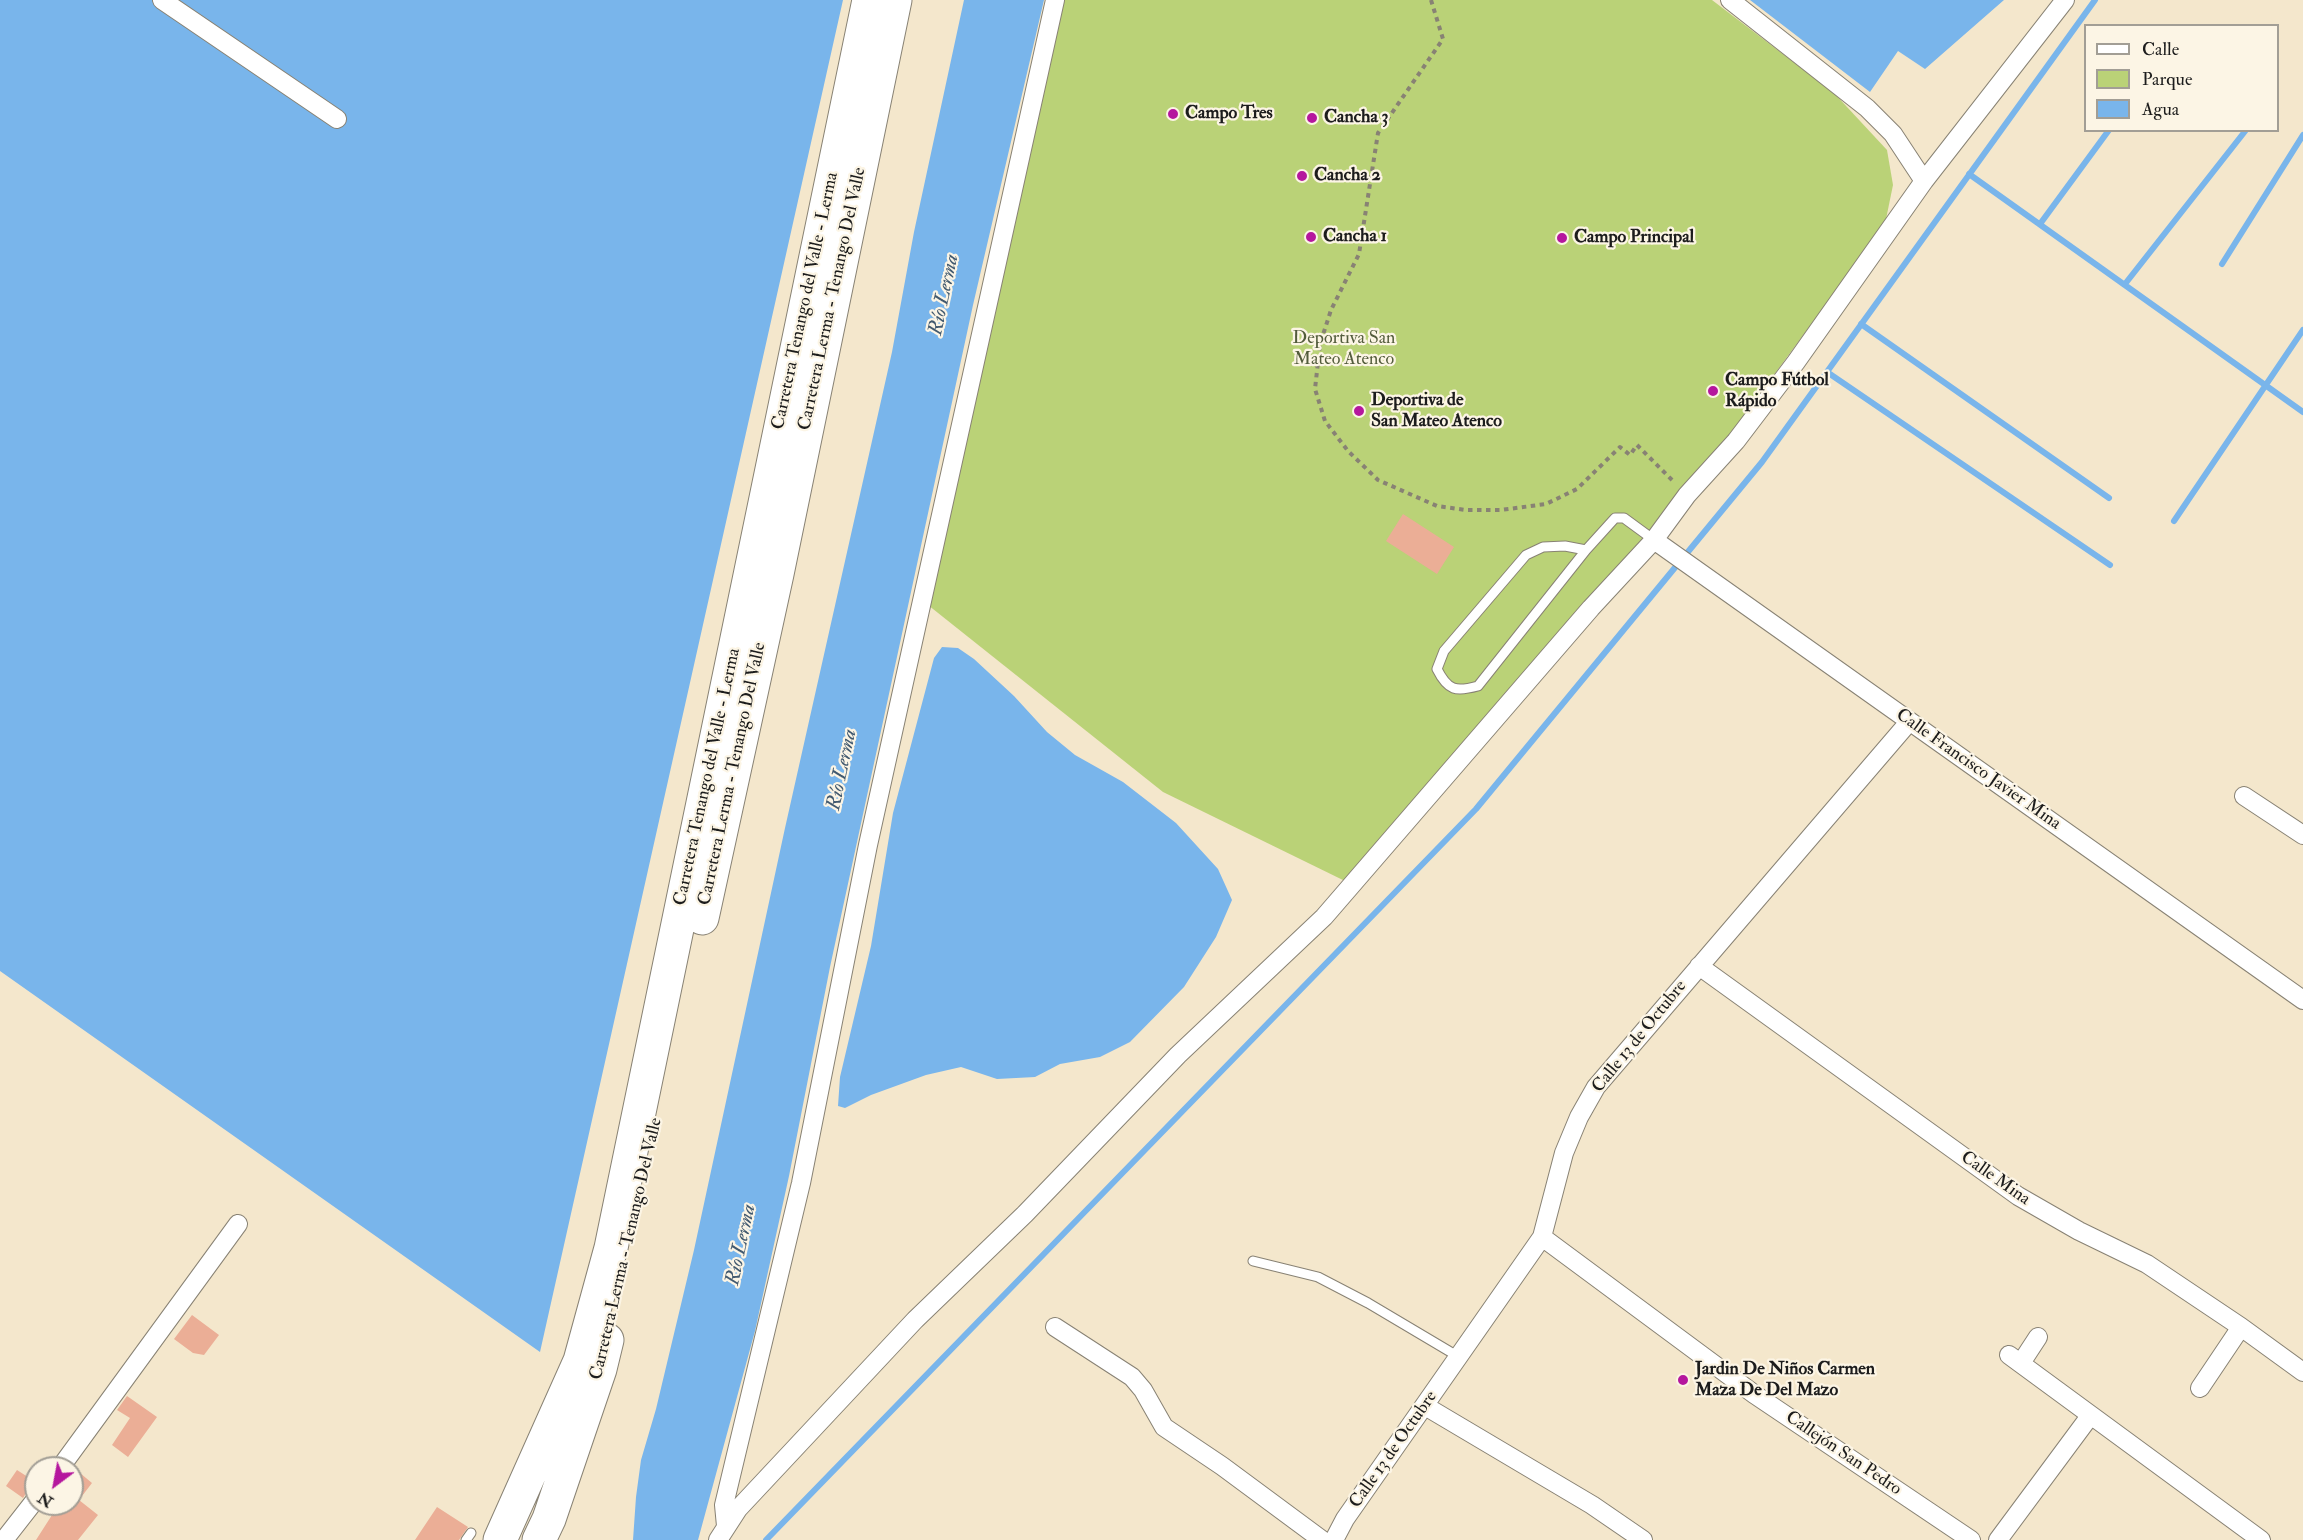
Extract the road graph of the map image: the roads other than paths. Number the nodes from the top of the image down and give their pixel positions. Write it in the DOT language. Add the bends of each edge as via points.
graph roads {
  1 [pos="162,0"];
  2 [pos="869,0"];
  3 [pos="894,0"];
  4 [pos="1055,0"];
  5 [pos="1730,0"];
  6 [pos="2065,0"];
  7 [pos="337,119"];
  8 [pos="1924,181"];
  9 [pos="1654,540"];
  10 [pos="1586,550"];
  11 [pos="1909,722"];
  12 [pos="2244,796"];
  13 [pos="2303,835"];
  14 [pos="1699,966"];
  15 [pos="2303,1000"];
  16 [pos="238,1224"];
  17 [pos="1542,1237"];
  18 [pos="1252,1261"];
  19 [pos="1055,1327"];
  20 [pos="2241,1327"];
  21 [pos="2038,1337"];
  22 [pos="1459,1357"];
  23 [pos="2303,1372"];
  24 [pos="2200,1388"];
  25 [pos="1425,1406"];
  26 [pos="2090,1416"];
  27 [pos="69,1456"];
  28 [pos="24,1514"];
  29 [pos="722,1533"];
  30 [pos="479,1538"];
  31 [pos="1965,1538"];
  32 [pos="4,1540"];
  33 [pos="539,1540"];
  34 [pos="1322,1540"];
  35 [pos="1334,1540"];
  36 [pos="1643,1540"];
  37 [pos="1998,1540"];
  38 [pos="2261,1540"];
  1 -- 7 [label="street"];
  2 -- 30 [label="highway, Carretera Tenango del Valle - Lerma" via="610,1248 580,1361"];
  3 -- 33 [label="highway, Carretera Lerma - Tenango Del Valle" via="777,574 628,1254 600,1369"];
  4 -- 29 [label="street" via="868,845 801,1183 724,1505"];
  5 -- 8 [label="street" via="1867,108 1893,134"];
  6 -- 8 [label="street"];
  8 -- 9 [label="street" via="1789,371"];
  9 -- 10 [label="lane" via="1624,518 1615,518"];
  9 -- 11 [label="street, Calle Francisco Javier Mina"];
  9 -- 29 [label="street" via="1324,917 1178,1055 1025,1215 915,1320 746,1500"];
  10 -- 10 [label="lane" via="1543,547 1526,555 1444,651 1437,669 1444,683 1459,691 1478,686"];
  11 -- 14 [label="street, Calle 13 de Octubre"];
  11 -- 15 [label="street, Calle Francisco Javier Mina"];
  12 -- 13 [label="street"];
  14 -- 17 [label="street, Calle 13 de Octubre" via="1596,1087 1564,1153"];
  14 -- 20 [label="street, Calle Mina" via="2018,1196 2147,1264"];
  16 -- 27 [label="street"];
  17 -- 22 [label="street, Calle 13 de Octubre"];
  17 -- 31 [label="street, Callejón San Pedro" via="1754,1394"];
  18 -- 22 [label="lane" via="1318,1277"];
  19 -- 34 [label="street" via="1132,1377 1164,1427"];
  20 -- 23 [label="street, Calle Mina"];
  20 -- 24 [label="street"];
  21 -- 26 [label="street" via="2015,1359"];
  22 -- 25 [label="street, Calle 13 de Octubre"];
  25 -- 35 [label="street, Calle 13 de Octubre"];
  25 -- 36 [label="street" via="1592,1505"];
  26 -- 37 [label="street"];
  26 -- 38 [label="street"];
  28 -- 32 [label="street"];
}
